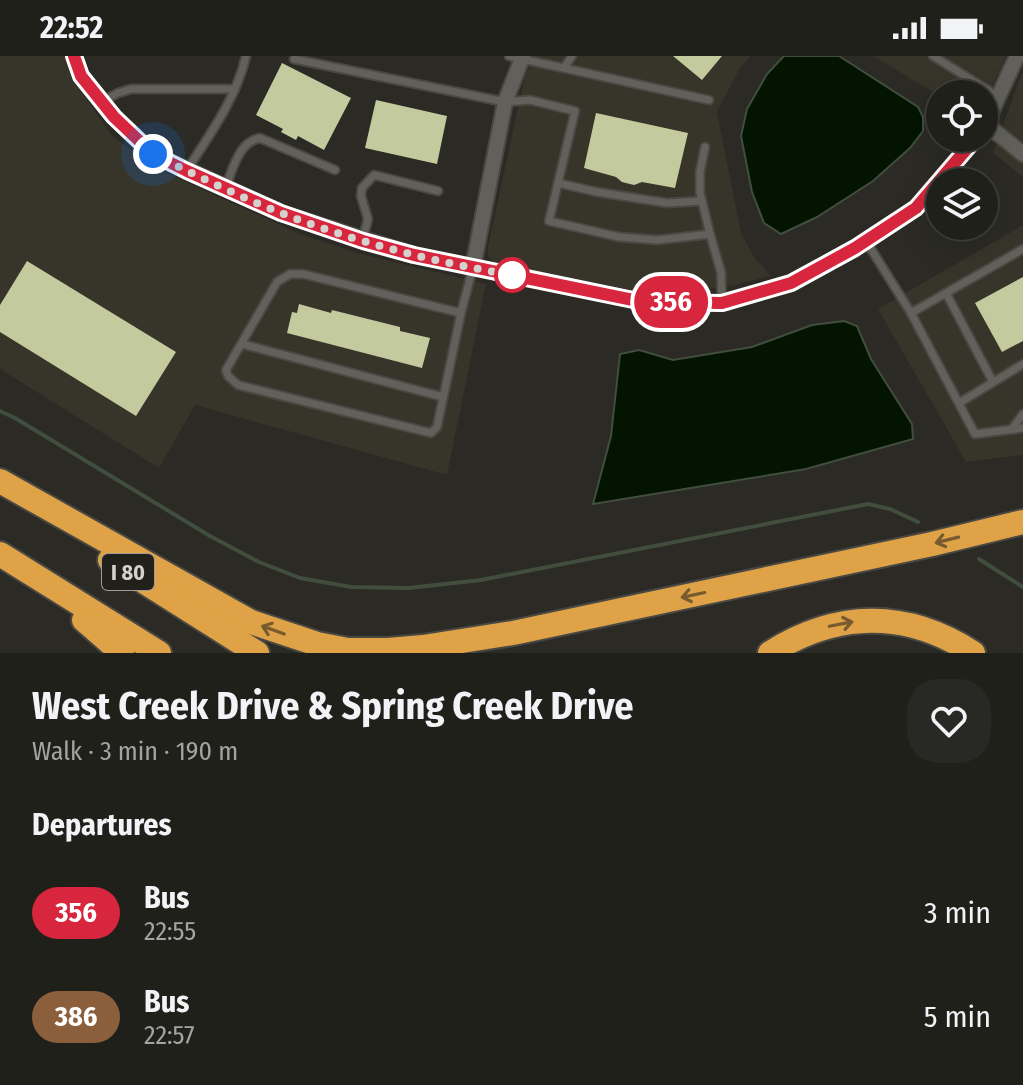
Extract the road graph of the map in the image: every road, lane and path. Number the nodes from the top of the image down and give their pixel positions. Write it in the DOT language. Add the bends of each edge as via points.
graph roads {
  1 [pos="74,56"];
  2 [pos="246,56"];
  3 [pos="572,56"];
  4 [pos="933,56"];
  5 [pos="955,56"];
  6 [pos="1017,56"];
  7 [pos="518,57"];
  8 [pos="294,59"];
  9 [pos="951,67"];
  10 [pos="564,68"];
  11 [pos="235,89"];
  12 [pos="999,97"];
  13 [pos="709,100"];
  14 [pos="101,102"];
  15 [pos="505,102"];
  16 [pos="998,136"];
  17 [pos="705,147"];
  18 [pos="964,152"];
  19 [pos="1023,154"];
  20 [pos="335,170"];
  21 [pos="187,171"];
  22 [pos="558,183"];
  23 [pos="225,188"];
  24 [pos="438,191"];
  25 [pos="702,201"];
  26 [pos="710,234"];
  27 [pos="363,241"];
  28 [pos="866,241"];
  29 [pos="1023,249"];
  30 [pos="473,267"];
  31 [pos="946,293"];
  32 [pos="722,303"];
  33 [pos="461,313"];
  34 [pos="911,313"];
  35 [pos="242,344"];
  36 [pos="1023,364"];
  37 [pos="993,382"];
  38 [pos="443,397"];
  39 [pos="959,403"];
  40 [pos="1023,414"];
  41 [pos="1023,428"];
  42 [pos="1012,429"];
  43 [pos="0,481"];
  44 [pos="0,491"];
  45 [pos="1023,522"];
  46 [pos="0,554"];
  47 [pos="24,569"];
  48 [pos="122,653"];
  49 [pos="159,653"];
  50 [pos="257,653"];
  51 [pos="770,653"];
  52 [pos="973,653"];
  1 -- 14 [label="street" via="81,76"];
  2 -- 11 [label="lane"];
  3 -- 10 [label="lane"];
  4 -- 9 [label="lane"];
  5 -- 9 [label="lane"];
  6 -- 12 [label="street"];
  7 -- 10 [label="lane"];
  7 -- 15 [label="street"];
  8 -- 15 [label="lane"];
  9 -- 12 [label="lane"];
  10 -- 13 [label="lane"];
  11 -- 14 [label="lane" via="131,89"];
  11 -- 21 [label="lane"];
  14 -- 21 [label="street" via="153,154"];
  15 -- 22 [label="lane" via="530,100 575,111"];
  15 -- 30 [label="street"];
  16 -- 19 [label="street"];
  17 -- 25 [label="lane"];
  18 -- 28 [label="street" via="916,208"];
  20 -- 23 [label="lane" via="253,139 239,155"];
  21 -- 23 [label="street"];
  22 -- 25 [label="lane" via="667,203"];
  22 -- 26 [label="lane" via="549,221 619,237 658,240"];
  23 -- 27 [label="street"];
  24 -- 27 [label="lane" via="374,175 362,188 368,219"];
  25 -- 26 [label="lane"];
  26 -- 32 [label="lane" via="721,272"];
  27 -- 30 [label="street"];
  28 -- 32 [label="street" via="791,283"];
  28 -- 34 [label="lane"];
  29 -- 31 [label="lane"];
  30 -- 32 [label="street" via="643,302"];
  30 -- 33 [label="lane"];
  31 -- 34 [label="lane"];
  31 -- 37 [label="lane"];
  33 -- 35 [label="lane" via="290,274 277,282"];
  33 -- 38 [label="lane"];
  34 -- 39 [label="lane"];
  35 -- 38 [label="lane"];
  35 -- 38 [label="lane" via="226,370 238,385 431,433"];
  36 -- 37 [label="lane"];
  37 -- 39 [label="lane"];
  39 -- 42 [label="lane" via="975,434"];
  40 -- 42 [label="lane"];
  41 -- 42 [label="lane"];
  45 -- 43 [label="highway, one-way" via="513,633 423,647 348,650 251,622"];
  44 -- 50 [label="highway, I 80"];
  46 -- 47 [label="highway, I 80"];
  47 -- 48 [label="highway"];
  47 -- 49 [label="highway, I 80"];
  51 -- 52 [label="highway, one-way" via="814,630 873,620 932,631"];
}
